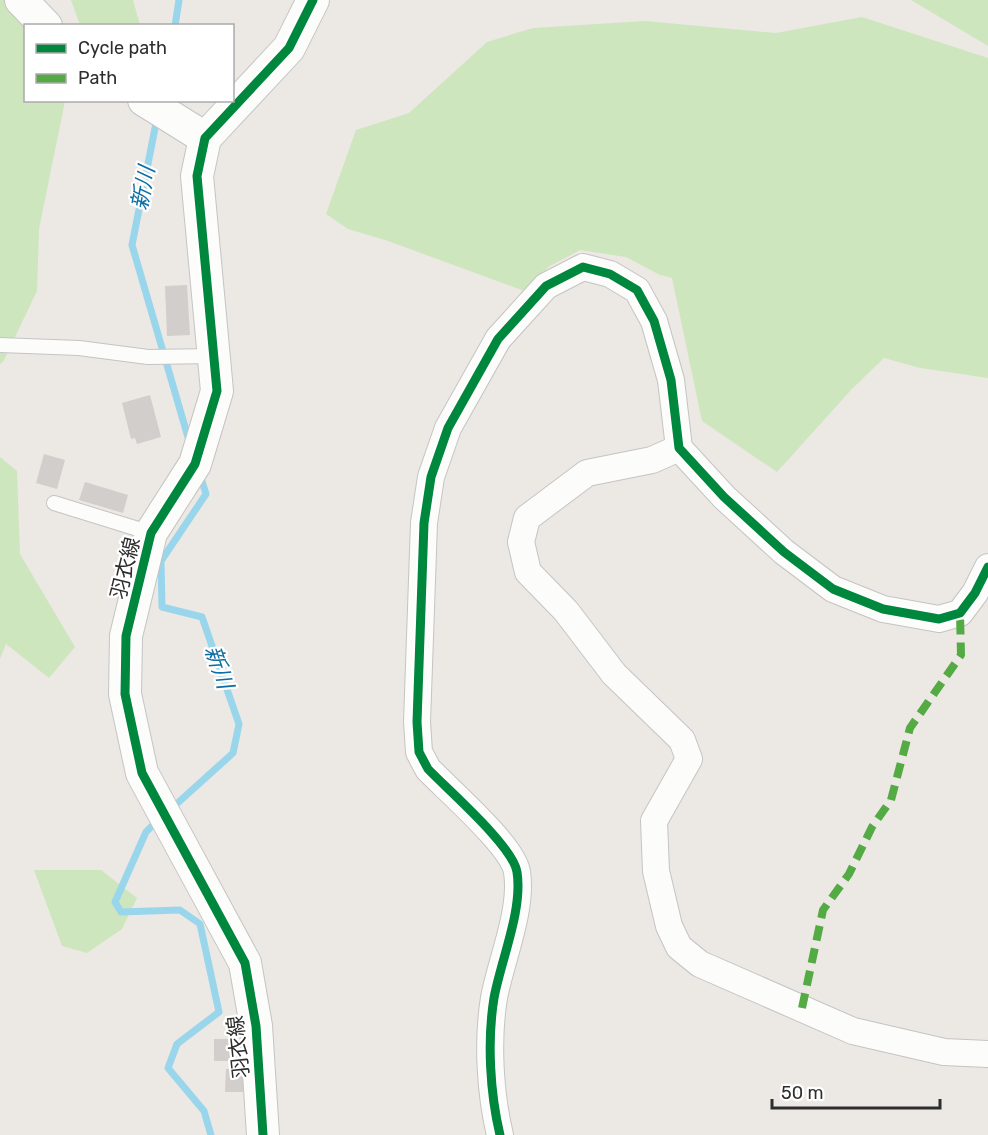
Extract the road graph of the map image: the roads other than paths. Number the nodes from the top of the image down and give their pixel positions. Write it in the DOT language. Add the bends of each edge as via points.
graph roads {
  1 [pos="21,0"];
  2 [pos="313,0"];
  3 [pos="44,24"];
  4 [pos="147,102"];
  5 [pos="205,138"];
  6 [pos="0,345"];
  7 [pos="200,357"];
  8 [pos="679,448"];
  9 [pos="54,503"];
  10 [pos="151,533"];
  11 [pos="988,567"];
  12 [pos="988,1054"];
  13 [pos="263,1135"];
  14 [pos="500,1135"];
  1 -- 3 [label="street"];
  2 -- 5 [label="street" via="289,48"];
  4 -- 5 [label="street"];
  5 -- 7 [label="street, 羽衣線" via="197,176"];
  6 -- 7 [label="lane" via="79,348 148,357"];
  7 -- 10 [label="street, 羽衣線" via="217,391 195,464"];
  8 -- 11 [label="street" via="724,497 784,552 833,589 883,609 939,619 960,613"];
  8 -- 12 [label="street" via="652,460 587,473 527,518 521,542 528,572 566,611 614,674 682,740 689,759 654,821 657,871 669,926 679,947 700,964 853,1031 944,1052"];
  8 -- 14 [label="street" via="671,380 654,321 637,290 610,274 583,267 546,286 498,339 448,428 431,477 424,523 419,752 428,769 506,850 517,871 516,905 494,999 491,1052 495,1117"];
  9 -- 10 [label="lane"];
  10 -- 13 [label="street, 羽衣線" via="126,636 125,694 142,773 245,963 256,1026"];
}
